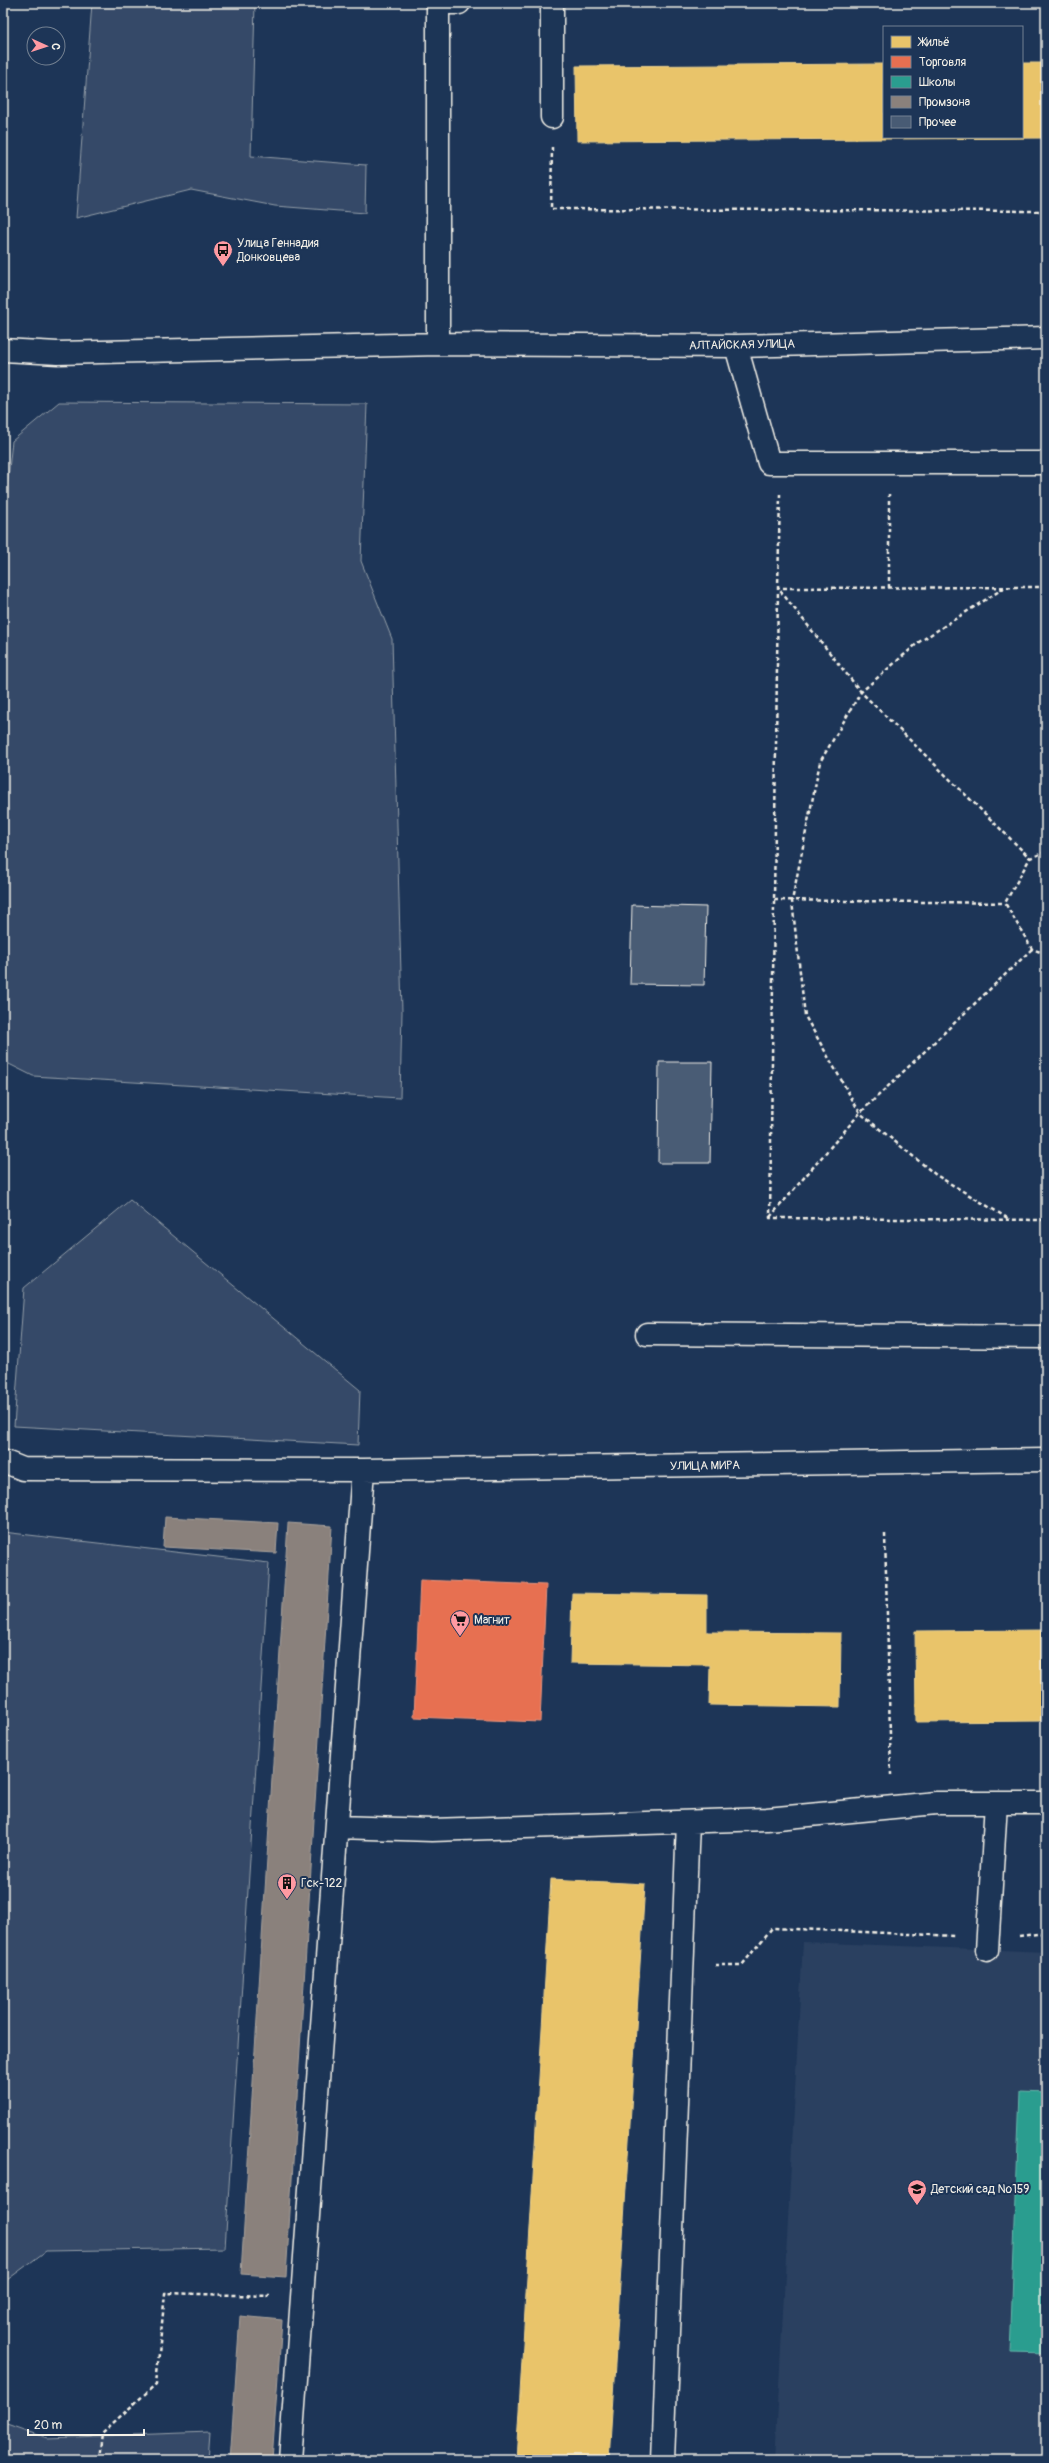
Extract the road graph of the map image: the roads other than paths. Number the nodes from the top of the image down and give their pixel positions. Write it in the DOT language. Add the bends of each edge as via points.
graph roads {
  1 [pos="459,3"];
  2 [pos="552,3"];
  3 [pos="552,117"];
  4 [pos="1046,338"];
  5 [pos="438,344"];
  6 [pos="736,346"];
  7 [pos="3,350"];
  8 [pos="1046,463"];
  9 [pos="647,1334"];
  10 [pos="1046,1337"];
  11 [pos="1046,1460"];
  12 [pos="3,1461"];
  13 [pos="363,1470"];
  14 [pos="996,1803"];
  15 [pos="1046,1803"];
  16 [pos="688,1822"];
  17 [pos="338,1826"];
  18 [pos="987,1944"];
  19 [pos="290,2460"];
  20 [pos="663,2460"];
  1 -- 5 [label="street" via="438,3"];
  2 -- 3 [label="street"];
  4 -- 6 [label="street, АЛТАЙСКАЯ УЛИЦА"];
  5 -- 6 [label="street, АЛТАЙСКАЯ УЛИЦА"];
  5 -- 7 [label="street, АЛТАЙСКАЯ УЛИЦА" via="58,353"];
  6 -- 8 [label="street" via="769,464"];
  9 -- 10 [label="street"];
  11 -- 13 [label="street, УЛИЦА МИРА"];
  12 -- 13 [label="street, УЛИЦА МИРА" via="23,1469"];
  13 -- 17 [label="street"];
  14 -- 15 [label="street"];
  14 -- 16 [label="street" via="936,1803 767,1819"];
  14 -- 18 [label="street"];
  16 -- 17 [label="street" via="432,1830"];
  16 -- 20 [label="street"];
  17 -- 19 [label="street"];
}
